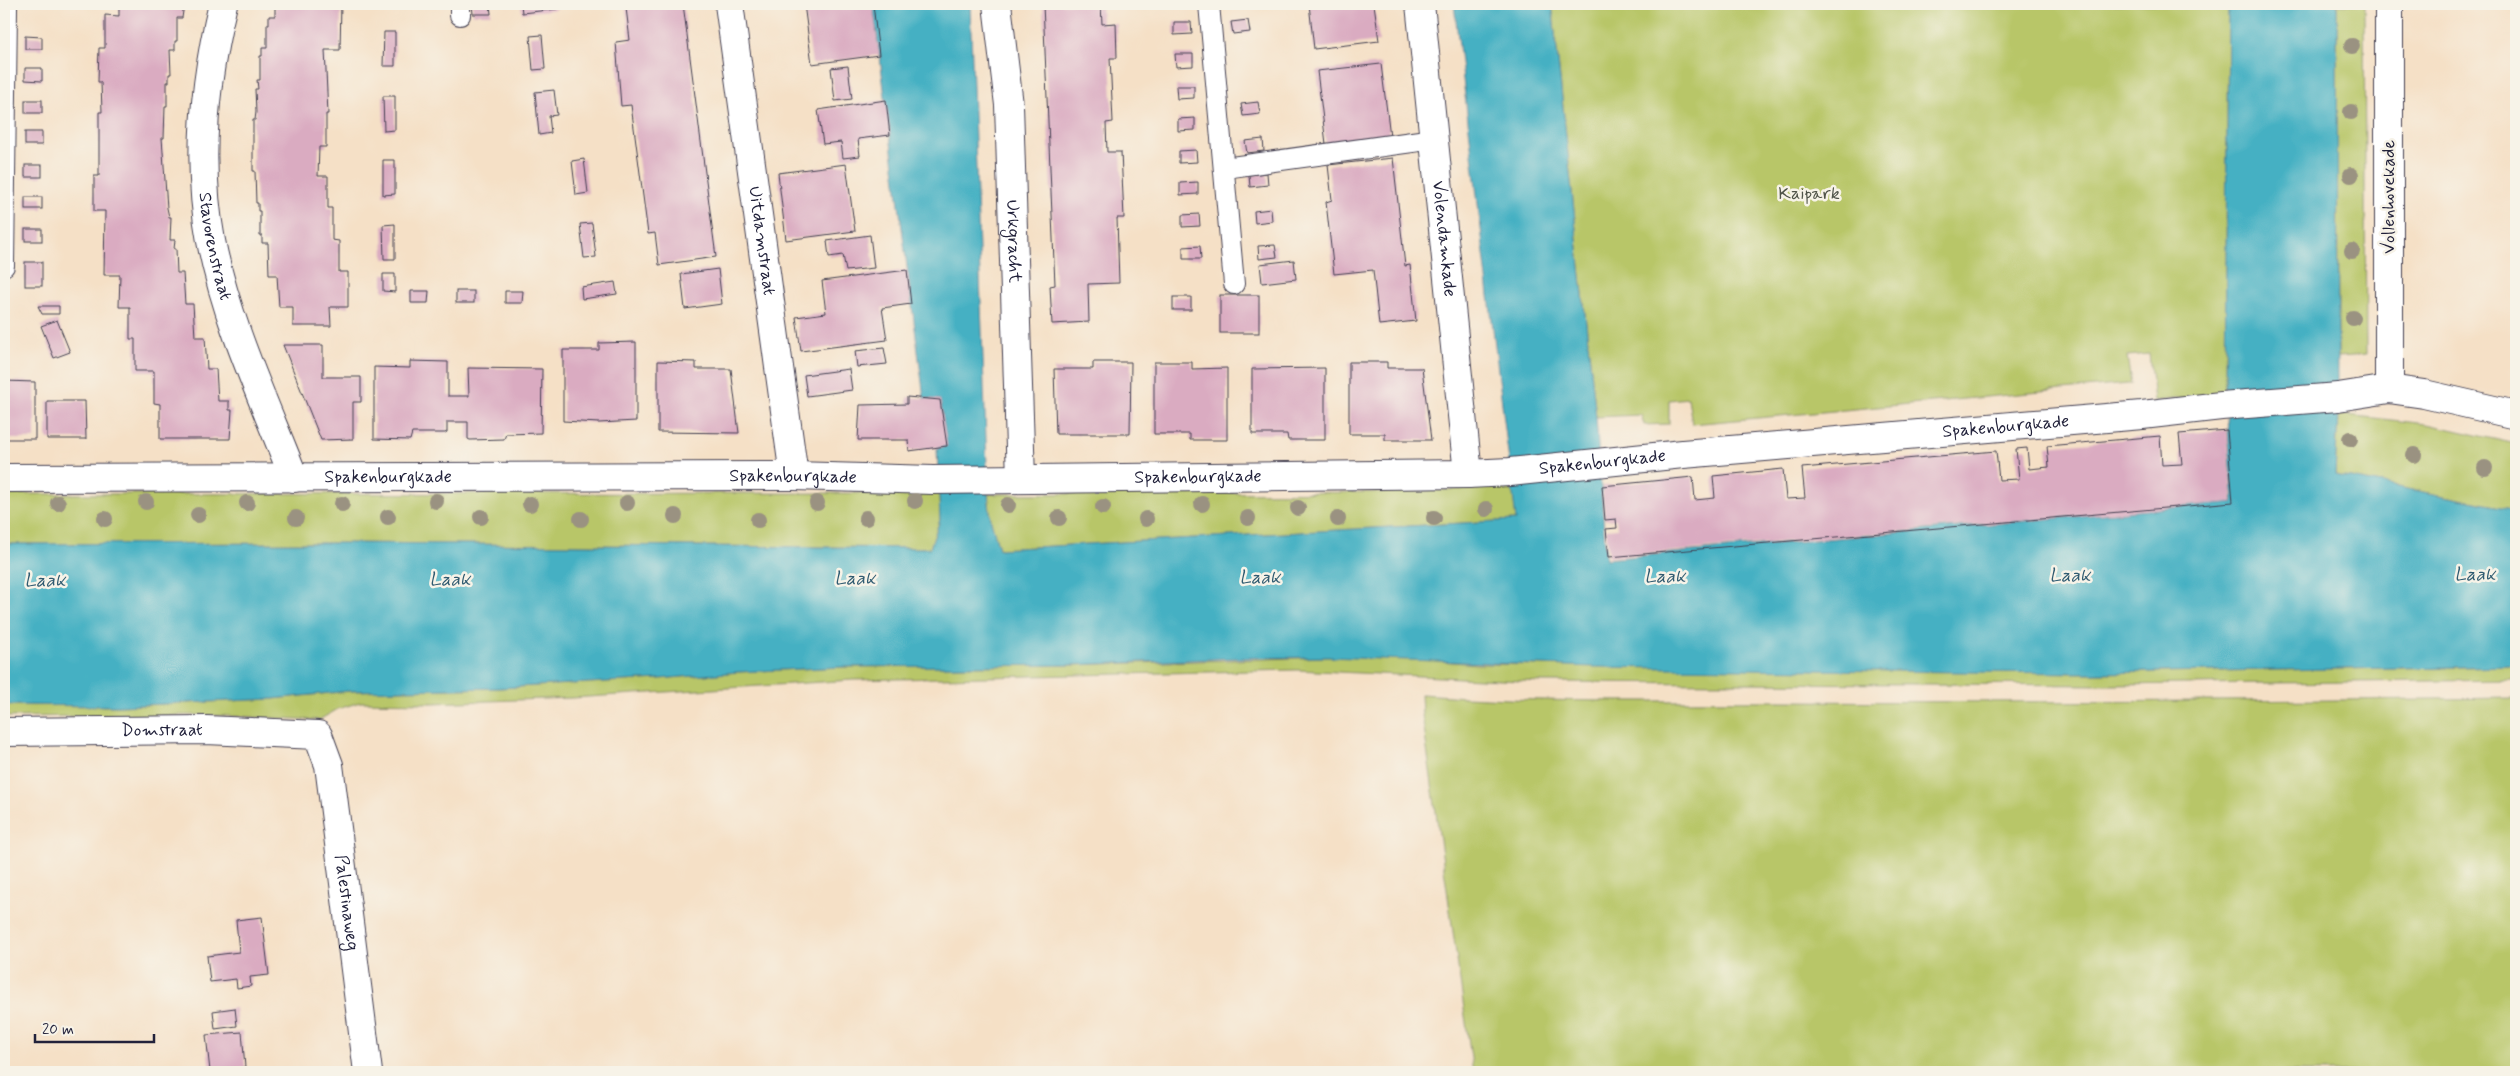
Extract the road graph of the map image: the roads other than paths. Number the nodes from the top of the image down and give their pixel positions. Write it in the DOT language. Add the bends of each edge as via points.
graph roads {
  1 [pos="223,4"];
  2 [pos="729,4"];
  3 [pos="997,4"];
  4 [pos="1209,4"];
  5 [pos="1420,4"];
  6 [pos="2389,4"];
  7 [pos="7,7"];
  8 [pos="1434,140"];
  9 [pos="1224,168"];
  10 [pos="4,266"];
  11 [pos="1234,284"];
  12 [pos="2389,389"];
  13 [pos="2516,416"];
  14 [pos="1468,474"];
  15 [pos="794,476"];
  16 [pos="4,478"];
  17 [pos="294,478"];
  18 [pos="1022,480"];
  19 [pos="4,732"];
  20 [pos="318,735"];
  21 [pos="368,1072"];
  1 -- 17 [label="street, Stavorenstraat" via="208,73 203,119 203,167 211,242 231,314"];
  2 -- 15 [label="street, Uitdamstraat"];
  3 -- 18 [label="street, Urkgracht" via="1009,105"];
  4 -- 9 [label="lane"];
  5 -- 8 [label="street, Volendamkade"];
  6 -- 12 [label="street, Vollenhovekade"];
  7 -- 10 [label="lane"];
  8 -- 9 [label="lane"];
  8 -- 14 [label="street, Volendamkade"];
  9 -- 11 [label="lane"];
  12 -- 13 [label="street, Spakenburgkade"];
  12 -- 14 [label="street, Spakenburgkade" via="2338,397"];
  14 -- 18 [label="street, Spakenburgkade"];
  15 -- 17 [label="street, Spakenburgkade"];
  15 -- 18 [label="street, Spakenburgkade"];
  16 -- 17 [label="street, Spakenburgkade"];
  19 -- 20 [label="street, Domstraat" via="206,730"];
  20 -- 21 [label="street, Palestinaweg" via="329,765"];
}
